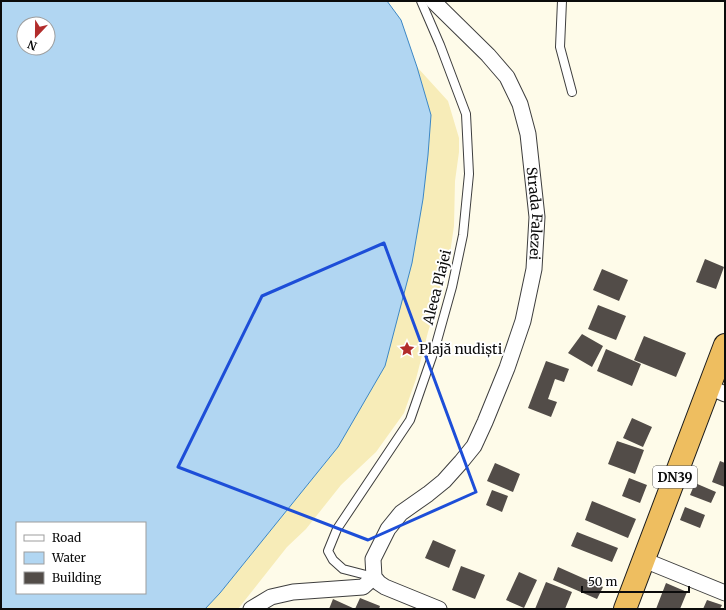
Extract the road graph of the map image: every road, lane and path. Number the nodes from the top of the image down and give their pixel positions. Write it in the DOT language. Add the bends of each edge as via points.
graph roads {
  1 [pos="421,1"];
  2 [pos="433,1"];
  3 [pos="562,1"];
  4 [pos="572,92"];
  5 [pos="725,345"];
  6 [pos="717,391"];
  7 [pos="644,560"];
  8 [pos="374,577"];
  9 [pos="725,593"];
  10 [pos="251,609"];
  11 [pos="439,609"];
  12 [pos="625,609"];
  1 -- 8 [label="lane, Aleea Plajei" via="466,114 469,174 464,235 452,287 435,348 410,420 337,529 328,551 343,569"];
  2 -- 8 [label="street, Strada Falezei" via="507,77 520,104 528,134 537,217 534,269 523,321 474,446 444,481 401,513 388,529 374,559"];
  3 -- 4 [label="lane" via="560,48"];
  5 -- 6 [label="highway, DN39"];
  6 -- 7 [label="highway, DN39"];
  7 -- 9 [label="street"];
  7 -- 12 [label="highway, DN39"];
  8 -- 10 [label="street" via="362,587 293,592 271,597"];
  8 -- 11 [label="street" via="385,587"];
}
